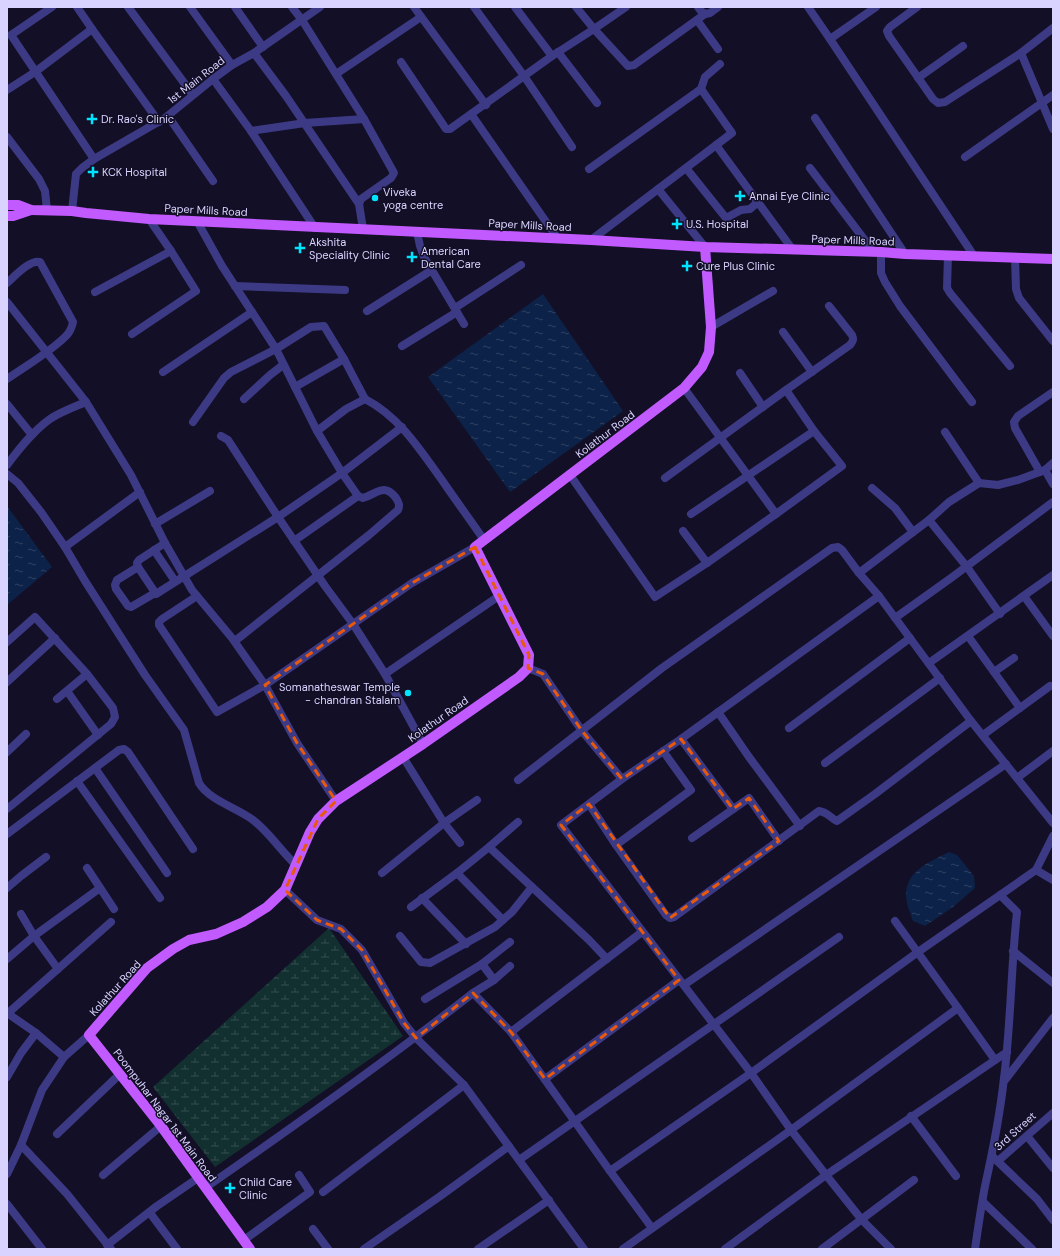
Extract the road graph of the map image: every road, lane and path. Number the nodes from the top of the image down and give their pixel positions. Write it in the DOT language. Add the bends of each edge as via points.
graph roads {
  1 [pos="52,7"];
  2 [pos="77,7"];
  3 [pos="128,7"];
  4 [pos="190,7"];
  5 [pos="235,7"];
  6 [pos="292,7"];
  7 [pos="320,7"];
  8 [pos="414,7"];
  9 [pos="474,7"];
  10 [pos="515,7"];
  11 [pos="576,7"];
  12 [pos="698,7"];
  13 [pos="718,7"];
  14 [pos="808,7"];
  15 [pos="876,7"];
  16 [pos="917,7"];
  17 [pos="622,8"];
  18 [pos="706,14"];
  19 [pos="421,17"];
  20 [pos="302,20"];
  21 [pos="697,20"];
  22 [pos="1053,28"];
  23 [pos="92,29"];
  24 [pos="594,30"];
  25 [pos="9,32"];
  26 [pos="830,39"];
  27 [pos="963,46"];
  28 [pos="263,47"];
  29 [pos="718,49"];
  30 [pos="254,53"];
  31 [pos="1020,53"];
  32 [pos="555,54"];
  33 [pos="401,62"];
  34 [pos="720,64"];
  35 [pos="232,65"];
  36 [pos="35,72"];
  37 [pos="336,74"];
  38 [pos="524,76"];
  39 [pos="918,78"];
  40 [pos="213,79"];
  41 [pos="701,89"];
  42 [pos="7,90"];
  43 [pos="194,95"];
  44 [pos="1053,95"];
  45 [pos="597,103"];
  46 [pos="1042,104"];
  47 [pos="486,105"];
  48 [pos="471,114"];
  49 [pos="168,116"];
  50 [pos="815,118"];
  51 [pos="364,119"];
  52 [pos="159,122"];
  53 [pos="305,123"];
  54 [pos="1053,129"];
  55 [pos="250,131"];
  56 [pos="7,137"];
  57 [pos="716,145"];
  58 [pos="572,147"];
  59 [pos="965,157"];
  60 [pos="94,159"];
  61 [pos="686,168"];
  62 [pos="810,168"];
  63 [pos="589,169"];
  64 [pos="213,181"];
  65 [pos="658,189"];
  66 [pos="758,202"];
  67 [pos="359,204"];
  68 [pos="7,205"];
  69 [pos="31,210"];
  70 [pos="47,210"];
  71 [pos="72,211"];
  72 [pos="7,216"];
  73 [pos="149,219"];
  74 [pos="197,222"];
  75 [pos="315,228"];
  76 [pos="363,229"];
  77 [pos="418,232"];
  78 [pos="558,239"];
  79 [pos="591,240"];
  80 [pos="705,247"];
  81 [pos="793,250"];
  82 [pos="171,251"];
  83 [pos="877,252"];
  84 [pos="905,254"];
  85 [pos="948,255"];
  86 [pos="974,256"];
  87 [pos="1015,258"];
  88 [pos="1053,259"];
  89 [pos="521,265"];
  90 [pos="432,270"];
  91 [pos="7,283"];
  92 [pos="235,286"];
  93 [pos="345,290"];
  94 [pos="772,291"];
  95 [pos="95,292"];
  96 [pos="7,302"];
  97 [pos="829,306"];
  98 [pos="456,310"];
  99 [pos="367,311"];
  100 [pos="252,312"];
  101 [pos="464,324"];
  102 [pos="711,327"];
  103 [pos="783,332"];
  104 [pos="132,334"];
  105 [pos="1053,341"];
  106 [pos="402,346"];
  107 [pos="276,349"];
  108 [pos="46,352"];
  109 [pos="344,359"];
  110 [pos="283,365"];
  111 [pos="1010,366"];
  112 [pos="163,372"];
  113 [pos="812,372"];
  114 [pos="740,373"];
  115 [pos="7,379"];
  116 [pos="295,387"];
  117 [pos="684,388"];
  118 [pos="786,390"];
  119 [pos="1053,392"];
  120 [pos="244,399"];
  121 [pos="365,399"];
  122 [pos="86,402"];
  123 [pos="972,402"];
  124 [pos="7,404"];
  125 [pos="763,407"];
  126 [pos="193,422"];
  127 [pos="402,427"];
  128 [pos="317,431"];
  129 [pos="814,431"];
  130 [pos="945,432"];
  131 [pos="32,435"];
  132 [pos="221,436"];
  133 [pos="720,438"];
  134 [pos="1053,463"];
  135 [pos="7,465"];
  136 [pos="1042,471"];
  137 [pos="342,473"];
  138 [pos="7,474"];
  139 [pos="570,475"];
  140 [pos="748,475"];
  141 [pos="665,478"];
  142 [pos="979,483"];
  143 [pos="1053,484"];
  144 [pos="872,488"];
  145 [pos="210,491"];
  146 [pos="140,492"];
  147 [pos="358,496"];
  148 [pos="1053,502"];
  149 [pos="691,514"];
  150 [pos="776,514"];
  151 [pos="278,517"];
  152 [pos="929,520"];
  153 [pos="155,524"];
  154 [pos="683,531"];
  155 [pos="913,532"];
  156 [pos="484,540"];
  157 [pos="294,541"];
  158 [pos="165,543"];
  159 [pos="66,547"];
  160 [pos="475,547"];
  161 [pos="154,550"];
  162 [pos="174,559"];
  163 [pos="707,563"];
  164 [pos="163,567"];
  165 [pos="966,567"];
  166 [pos="138,568"];
  167 [pos="859,573"];
  168 [pos="318,575"];
  169 [pos="1053,575"];
  170 [pos="184,576"];
  171 [pos="175,581"];
  172 [pos="155,593"];
  173 [pos="197,596"];
  174 [pos="499,596"];
  175 [pos="879,596"];
  176 [pos="1024,596"];
  177 [pos="1000,614"];
  178 [pos="895,618"];
  179 [pos="353,624"];
  180 [pos="968,636"];
  181 [pos="1053,636"];
  182 [pos="55,638"];
  183 [pos="910,638"];
  184 [pos="7,642"];
  185 [pos="234,642"];
  186 [pos="1014,658"];
  187 [pos="929,663"];
  188 [pos="528,668"];
  189 [pos="994,672"];
  190 [pos="87,674"];
  191 [pos="385,674"];
  192 [pos="940,678"];
  193 [pos="7,682"];
  194 [pos="265,685"];
  195 [pos="1050,686"];
  196 [pos="67,691"];
  197 [pos="57,699"];
  198 [pos="1020,708"];
  199 [pos="718,712"];
  200 [pos="971,721"];
  201 [pos="789,728"];
  202 [pos="582,731"];
  203 [pos="26,734"];
  204 [pos="98,735"];
  205 [pos="983,735"];
  206 [pos="681,739"];
  207 [pos="423,744"];
  208 [pos="663,751"];
  209 [pos="1053,751"];
  210 [pos="7,752"];
  211 [pos="403,757"];
  212 [pos="825,763"];
  213 [pos="1006,764"];
  214 [pos="95,768"];
  215 [pos="1017,778"];
  216 [pos="622,779"];
  217 [pos="518,780"];
  218 [pos="77,781"];
  219 [pos="477,800"];
  220 [pos="336,801"];
  221 [pos="588,804"];
  222 [pos="7,808"];
  223 [pos="733,809"];
  224 [pos="518,822"];
  225 [pos="444,823"];
  226 [pos="1053,823"];
  227 [pos="800,826"];
  228 [pos="7,834"];
  229 [pos="1053,836"];
  230 [pos="692,838"];
  231 [pos="779,841"];
  232 [pos="460,843"];
  233 [pos="616,845"];
  234 [pos="489,846"];
  235 [pos="192,849"];
  236 [pos="46,857"];
  237 [pos="296,865"];
  238 [pos="87,868"];
  239 [pos="1036,870"];
  240 [pos="167,873"];
  241 [pos="382,873"];
  242 [pos="457,873"];
  243 [pos="1053,880"];
  244 [pos="532,887"];
  245 [pos="7,888"];
  246 [pos="100,888"];
  247 [pos="285,890"];
  248 [pos="1000,895"];
  249 [pos="160,898"];
  250 [pos="422,898"];
  251 [pos="411,907"];
  252 [pos="114,909"];
  253 [pos="21,914"];
  254 [pos="503,920"];
  255 [pos="895,921"];
  256 [pos="111,922"];
  257 [pos="642,932"];
  258 [pos="34,936"];
  259 [pos="400,936"];
  260 [pos="839,937"];
  261 [pos="510,942"];
  262 [pos="466,944"];
  263 [pos="1013,951"];
  264 [pos="918,952"];
  265 [pos="7,959"];
  266 [pos="607,959"];
  267 [pos="482,964"];
  268 [pos="510,966"];
  269 [pos="58,969"];
  270 [pos="494,980"];
  271 [pos="681,982"];
  272 [pos="1053,983"];
  273 [pos="473,993"];
  274 [pos="425,999"];
  275 [pos="958,1008"];
  276 [pos="7,1013"];
  277 [pos="1053,1018"];
  278 [pos="713,1024"];
  279 [pos="511,1032"];
  280 [pos="36,1033"];
  281 [pos="89,1035"];
  282 [pos="416,1038"];
  283 [pos="1007,1052"];
  284 [pos="64,1057"];
  285 [pos="995,1060"];
  286 [pos="120,1074"];
  287 [pos="751,1074"];
  288 [pos="7,1077"];
  289 [pos="545,1079"];
  290 [pos="1004,1080"];
  291 [pos="464,1085"];
  292 [pos="1053,1112"];
  293 [pos="911,1116"];
  294 [pos="575,1121"];
  295 [pos="162,1126"];
  296 [pos="791,1130"];
  297 [pos="57,1134"];
  298 [pos="1027,1136"];
  299 [pos="21,1145"];
  300 [pos="509,1146"];
  301 [pos="995,1159"];
  302 [pos="519,1160"];
  303 [pos="1053,1168"];
  304 [pos="610,1171"];
  305 [pos="7,1174"];
  306 [pos="103,1175"];
  307 [pos="299,1175"];
  308 [pos="826,1175"];
  309 [pos="956,1176"];
  310 [pos="198,1178"];
  311 [pos="914,1180"];
  312 [pos="206,1188"];
  313 [pos="323,1192"];
  314 [pos="549,1200"];
  315 [pos="983,1202"];
  316 [pos="7,1204"];
  317 [pos="150,1213"];
  318 [pos="862,1220"];
  319 [pos="1053,1220"];
  320 [pos="652,1228"];
  321 [pos="313,1229"];
  322 [pos="244,1240"];
  323 [pos="109,1247"];
  324 [pos="42,1249"];
  325 [pos="177,1249"];
  326 [pos="250,1249"];
  327 [pos="328,1249"];
  328 [pos="364,1249"];
  329 [pos="478,1249"];
  330 [pos="584,1249"];
  331 [pos="623,1249"];
  332 [pos="725,1249"];
  333 [pos="822,1249"];
  334 [pos="891,1249"];
  335 [pos="975,1249"];
  336 [pos="1032,1249"];
  1 -- 25 [label="street"];
  2 -- 23 [label="street"];
  3 -- 43 [label="street"];
  4 -- 35 [label="street"];
  5 -- 28 [label="street"];
  6 -- 20 [label="street"];
  7 -- 20 [label="street, 1st Main Road"];
  8 -- 19 [label="street"];
  9 -- 38 [label="street"];
  10 -- 32 [label="street"];
  11 -- 24 [label="street"];
  12 -- 18 [label="street"];
  13 -- 18 [label="street"];
  14 -- 26 [label="street"];
  15 -- 26 [label="street"];
  16 -- 39 [label="street" via="887,31"];
  17 -- 24 [label="street"];
  18 -- 21 [label="street"];
  19 -- 37 [label="street"];
  19 -- 47 [label="street"];
  20 -- 28 [label="street, 1st Main Road"];
  20 -- 37 [label="street"];
  21 -- 24 [label="street" via="634,65 628,66"];
  21 -- 29 [label="street"];
  22 -- 31 [label="street"];
  23 -- 36 [label="street"];
  23 -- 52 [label="street"];
  24 -- 32 [label="street"];
  25 -- 36 [label="street"];
  26 -- 86 [label="street"];
  27 -- 39 [label="street"];
  28 -- 30 [label="street, 1st Main Road"];
  30 -- 35 [label="street, 1st Main Road"];
  30 -- 53 [label="street"];
  31 -- 39 [label="street" via="946,102 938,103 933,99"];
  31 -- 46 [label="street"];
  32 -- 38 [label="street"];
  32 -- 45 [label="street"];
  33 -- 48 [label="street" via="446,130 450,130"];
  34 -- 41 [label="street" via="705,77"];
  35 -- 40 [label="street, 1st Main Road"];
  36 -- 42 [label="street"];
  36 -- 60 [label="street"];
  37 -- 51 [label="street"];
  38 -- 47 [label="street"];
  38 -- 58 [label="street"];
  40 -- 43 [label="street, 1st Main Road"];
  40 -- 55 [label="street"];
  41 -- 57 [label="street" via="732,133"];
  41 -- 63 [label="street"];
  43 -- 49 [label="street, 1st Main Road"];
  44 -- 46 [label="street"];
  46 -- 54 [label="street"];
  46 -- 59 [label="street"];
  47 -- 48 [label="street"];
  48 -- 78 [label="street"];
  49 -- 52 [label="street, 1st Main Road"];
  49 -- 64 [label="street"];
  50 -- 84 [label="street"];
  51 -- 53 [label="street"];
  51 -- 67 [label="street" via="394,172 391,178 361,199"];
  52 -- 60 [label="street, 1st Main Road"];
  53 -- 55 [label="street"];
  53 -- 67 [label="street"];
  55 -- 75 [label="street"];
  56 -- 70 [label="street" via="39,179 45,191"];
  57 -- 61 [label="street"];
  57 -- 66 [label="street"];
  60 -- 71 [label="street, 1st Main Road" via="76,174"];
  61 -- 65 [label="street"];
  61 -- 66 [label="street" via="726,218 741,210 750,209"];
  62 -- 83 [label="street"];
  65 -- 79 [label="street"];
  65 -- 80 [label="street"];
  66 -- 81 [label="street"];
  67 -- 76 [label="street"];
  68 -- 69 [label="main road, Paper Mills Road" via="18,205"];
  69 -- 70 [label="main road, Paper Mills Road"];
  69 -- 72 [label="main road"];
  70 -- 71 [label="main road, Paper Mills Road"];
  71 -- 73 [label="main road, Paper Mills Road"];
  73 -- 74 [label="main road, Paper Mills Road"];
  73 -- 82 [label="street"];
  74 -- 75 [label="main road, Paper Mills Road"];
  74 -- 92 [label="street"];
  75 -- 76 [label="main road, Paper Mills Road"];
  76 -- 77 [label="main road, Paper Mills Road"];
  77 -- 78 [label="main road, Paper Mills Road"];
  77 -- 90 [label="street" via="424,257"];
  78 -- 79 [label="main road, Paper Mills Road"];
  79 -- 80 [label="main road, Paper Mills Road"];
  80 -- 81 [label="main road, Paper Mills Road"];
  80 -- 102 [label="main road, Kolathur Road"];
  81 -- 83 [label="main road, Paper Mills Road"];
  82 -- 95 [label="street"];
  82 -- 104 [label="street" via="196,290"];
  83 -- 84 [label="main road, Paper Mills Road"];
  83 -- 123 [label="street" via="884,282"];
  84 -- 85 [label="main road, Paper Mills Road"];
  85 -- 86 [label="main road, Paper Mills Road"];
  85 -- 111 [label="street" via="947,288"];
  86 -- 87 [label="main road, Paper Mills Road"];
  87 -- 88 [label="main road, Paper Mills Road"];
  87 -- 105 [label="street" via="1016,289 1019,298"];
  89 -- 98 [label="street"];
  90 -- 98 [label="street"];
  90 -- 99 [label="street"];
  91 -- 108 [label="street" via="32,262 40,262 73,322 67,335"];
  92 -- 93 [label="street"];
  92 -- 100 [label="street"];
  94 -- 102 [label="street"];
  96 -- 108 [label="street"];
  97 -- 113 [label="street" via="852,335 853,342"];
  98 -- 101 [label="street"];
  98 -- 106 [label="street"];
  100 -- 107 [label="street"];
  100 -- 112 [label="street"];
  102 -- 117 [label="main road, Kolathur Road" via="709,352 702,367"];
  103 -- 113 [label="street"];
  107 -- 109 [label="street" via="311,327 324,326"];
  107 -- 110 [label="street"];
  107 -- 126 [label="street" via="227,375"];
  108 -- 115 [label="street"];
  108 -- 122 [label="street"];
  109 -- 116 [label="street"];
  109 -- 121 [label="street"];
  110 -- 116 [label="street"];
  110 -- 120 [label="street"];
  113 -- 118 [label="street"];
  114 -- 125 [label="street"];
  116 -- 128 [label="street"];
  117 -- 133 [label="street"];
  117 -- 139 [label="main road, Kolathur Road"];
  118 -- 125 [label="street"];
  118 -- 129 [label="street"];
  119 -- 136 [label="street" via="1018,416 1014,422 1015,428"];
  121 -- 127 [label="street" via="378,405"];
  121 -- 128 [label="street" via="346,409"];
  122 -- 131 [label="street" via="51,418"];
  122 -- 146 [label="street"];
  124 -- 131 [label="street"];
  125 -- 133 [label="street"];
  127 -- 137 [label="street"];
  127 -- 156 [label="street"];
  128 -- 137 [label="street"];
  129 -- 140 [label="street"];
  129 -- 150 [label="street" via="842,466"];
  130 -- 142 [label="street"];
  131 -- 135 [label="street"];
  132 -- 151 [label="street" via="228,440"];
  133 -- 140 [label="street"];
  133 -- 141 [label="street"];
  134 -- 136 [label="street"];
  136 -- 142 [label="street" via="998,485"];
  136 -- 143 [label="street"];
  137 -- 147 [label="street"];
  137 -- 151 [label="street"];
  138 -- 159 [label="street" via="18,483"];
  139 -- 156 [label="main road, Kolathur Road"];
  139 -- 163 [label="street" via="655,597"];
  140 -- 149 [label="street"];
  140 -- 150 [label="street"];
  142 -- 152 [label="street" via="949,502"];
  144 -- 155 [label="street" via="895,508"];
  145 -- 153 [label="street"];
  146 -- 153 [label="street"];
  146 -- 159 [label="street"];
  147 -- 157 [label="street"];
  147 -- 168 [label="street" via="368,497 385,490 391,492 400,506 369,535"];
  148 -- 165 [label="street"];
  150 -- 163 [label="street"];
  151 -- 157 [label="street"];
  151 -- 170 [label="street"];
  152 -- 155 [label="street"];
  152 -- 165 [label="street"];
  153 -- 158 [label="street"];
  154 -- 163 [label="street"];
  155 -- 167 [label="street"];
  156 -- 160 [label="main road, Kolathur Road"];
  157 -- 168 [label="street"];
  158 -- 161 [label="street"];
  158 -- 162 [label="street"];
  159 -- 237 [label="street" via="145,676 184,730 203,789 253,820"];
  160 -- 174 [label="main road"];
  160 -- 179 [label="street" via="412,583"];
  161 -- 164 [label="street"];
  161 -- 166 [label="street" via="139,560"];
  162 -- 164 [label="street"];
  162 -- 170 [label="street"];
  164 -- 171 [label="street"];
  165 -- 177 [label="street"];
  165 -- 178 [label="street"];
  166 -- 172 [label="street"];
  166 -- 172 [label="street" via="117,580 116,589 131,607"];
  167 -- 175 [label="street"];
  167 -- 202 [label="street" via="842,550 838,547 832,548 662,668"];
  168 -- 179 [label="street"];
  168 -- 185 [label="street"];
  169 -- 176 [label="street"];
  170 -- 171 [label="street"];
  170 -- 173 [label="street"];
  171 -- 172 [label="street" via="159,593"];
  173 -- 185 [label="street"];
  173 -- 194 [label="street" via="162,619 159,625 217,712"];
  174 -- 188 [label="main road" via="529,655"];
  174 -- 191 [label="street"];
  175 -- 178 [label="street"];
  175 -- 199 [label="street"];
  176 -- 177 [label="street"];
  176 -- 181 [label="street"];
  177 -- 180 [label="street"];
  178 -- 183 [label="street"];
  179 -- 191 [label="street"];
  179 -- 194 [label="street"];
  180 -- 187 [label="street"];
  180 -- 189 [label="street"];
  182 -- 184 [label="street" via="35,616"];
  182 -- 190 [label="street"];
  182 -- 193 [label="street"];
  183 -- 187 [label="street"];
  183 -- 201 [label="street"];
  185 -- 194 [label="street"];
  186 -- 189 [label="street"];
  187 -- 192 [label="street"];
  188 -- 202 [label="street" via="543,674"];
  188 -- 207 [label="main road, Kolathur Road" via="519,677"];
  189 -- 198 [label="street"];
  190 -- 196 [label="street"];
  190 -- 204 [label="street" via="113,708 115,717"];
  191 -- 207 [label="street"];
  192 -- 200 [label="street"];
  192 -- 212 [label="street"];
  194 -- 220 [label="street" via="297,743"];
  195 -- 198 [label="street"];
  196 -- 197 [label="street"];
  196 -- 204 [label="street"];
  198 -- 205 [label="street"];
  199 -- 206 [label="street"];
  199 -- 227 [label="street"];
  200 -- 205 [label="street"];
  200 -- 227 [label="street" via="837,821 819,811"];
  202 -- 216 [label="street"];
  202 -- 217 [label="street"];
  203 -- 210 [label="street"];
  204 -- 222 [label="street"];
  205 -- 213 [label="street"];
  206 -- 208 [label="street"];
  206 -- 223 [label="street"];
  207 -- 211 [label="main road, Kolathur Road"];
  208 -- 216 [label="street"];
  208 -- 233 [label="street" via="691,790"];
  209 -- 215 [label="street"];
  211 -- 220 [label="main road, Kolathur Road"];
  211 -- 225 [label="street"];
  213 -- 215 [label="street"];
  213 -- 271 [label="street"];
  214 -- 218 [label="street"];
  214 -- 235 [label="street" via="119,750 124,749 128,752"];
  214 -- 240 [label="street"];
  215 -- 226 [label="street"];
  216 -- 221 [label="street"];
  218 -- 228 [label="street"];
  218 -- 249 [label="street"];
  219 -- 225 [label="street"];
  220 -- 237 [label="main road, Kolathur Road" via="318,819"];
  221 -- 233 [label="street"];
  221 -- 257 [label="street" via="561,825"];
  223 -- 230 [label="street"];
  223 -- 231 [label="street" via="749,798"];
  224 -- 234 [label="street"];
  225 -- 232 [label="street"];
  225 -- 241 [label="street"];
  227 -- 231 [label="street"];
  229 -- 239 [label="street"];
  231 -- 233 [label="street" via="670,918"];
  234 -- 242 [label="street"];
  234 -- 244 [label="street"];
  236 -- 245 [label="street"];
  237 -- 247 [label="main road, Kolathur Road"];
  238 -- 246 [label="street"];
  239 -- 243 [label="street"];
  239 -- 248 [label="street"];
  242 -- 250 [label="street"];
  242 -- 254 [label="street"];
  244 -- 254 [label="street"];
  244 -- 266 [label="street"];
  246 -- 252 [label="street"];
  246 -- 258 [label="street"];
  247 -- 281 [label="main road, Kolathur Road" via="267,907 243,922 216,934 189,940 172,949 147,968"];
  247 -- 282 [label="street" via="317,920 341,929 362,950 404,1023"];
  248 -- 263 [label="street" via="1017,912"];
  248 -- 264 [label="street"];
  250 -- 251 [label="street"];
  250 -- 262 [label="street"];
  253 -- 258 [label="street"];
  254 -- 262 [label="street"];
  255 -- 264 [label="street"];
  256 -- 269 [label="street"];
  257 -- 266 [label="street"];
  257 -- 271 [label="street"];
  258 -- 265 [label="street"];
  258 -- 269 [label="street"];
  259 -- 262 [label="street" via="426,964"];
  260 -- 278 [label="street"];
  261 -- 267 [label="street"];
  263 -- 272 [label="street"];
  263 -- 283 [label="street"];
  264 -- 275 [label="street"];
  264 -- 287 [label="street"];
  266 -- 279 [label="street"];
  267 -- 270 [label="street"];
  267 -- 274 [label="street"];
  268 -- 270 [label="street"];
  269 -- 276 [label="street"];
  270 -- 273 [label="street"];
  271 -- 278 [label="street"];
  271 -- 289 [label="street"];
  273 -- 279 [label="street"];
  273 -- 282 [label="street"];
  275 -- 285 [label="street"];
  275 -- 296 [label="street"];
  276 -- 280 [label="street"];
  277 -- 290 [label="street"];
  278 -- 287 [label="street"];
  278 -- 294 [label="street"];
  279 -- 289 [label="street"];
  280 -- 284 [label="street"];
  280 -- 288 [label="street" via="20,1053"];
  281 -- 284 [label="street, Kolathur Road"];
  281 -- 286 [label="main road, Poompuhar Nagar 1st Main Road"];
  282 -- 291 [label="street"];
  282 -- 312 [label="street"];
  283 -- 285 [label="street"];
  283 -- 290 [label="street"];
  284 -- 299 [label="street, Kolathur Road" via="42,1090"];
  285 -- 293 [label="street"];
  286 -- 295 [label="main road, Poompuhar Nagar 1st Main Road"];
  286 -- 297 [label="street"];
  287 -- 296 [label="street"];
  287 -- 304 [label="street"];
  289 -- 294 [label="street"];
  290 -- 301 [label="street"];
  291 -- 300 [label="street"];
  291 -- 313 [label="street"];
  292 -- 298 [label="street, 3rd Street"];
  293 -- 308 [label="street"];
  293 -- 309 [label="street"];
  294 -- 302 [label="street"];
  294 -- 304 [label="street"];
  295 -- 306 [label="street"];
  295 -- 310 [label="main road, Poompuhar Nagar 1st Main Road"];
  296 -- 308 [label="street"];
  296 -- 320 [label="street"];
  298 -- 301 [label="street, 3rd Street"];
  298 -- 303 [label="street"];
  299 -- 305 [label="street, Kolathur Road"];
  299 -- 323 [label="street" via="67,1194"];
  300 -- 302 [label="street"];
  300 -- 328 [label="street"];
  301 -- 315 [label="street"];
  301 -- 319 [label="street" via="1037,1199"];
  302 -- 314 [label="street"];
  304 -- 320 [label="street"];
  307 -- 322 [label="street" via="310,1192"];
  308 -- 318 [label="street"];
  308 -- 332 [label="street"];
  310 -- 312 [label="main road, Poompuhar Nagar 1st Main Road"];
  310 -- 317 [label="street"];
  311 -- 318 [label="street"];
  312 -- 322 [label="main road, Poompuhar Nagar 1st Main Road"];
  314 -- 329 [label="street"];
  314 -- 330 [label="street"];
  315 -- 335 [label="street"];
  315 -- 336 [label="street"];
  316 -- 324 [label="street"];
  317 -- 323 [label="street"];
  317 -- 325 [label="street"];
  318 -- 333 [label="street"];
  318 -- 334 [label="street"];
  320 -- 331 [label="street"];
  321 -- 327 [label="street"];
  322 -- 326 [label="main road, Poompuhar Nagar 1st Main Road"];
}
